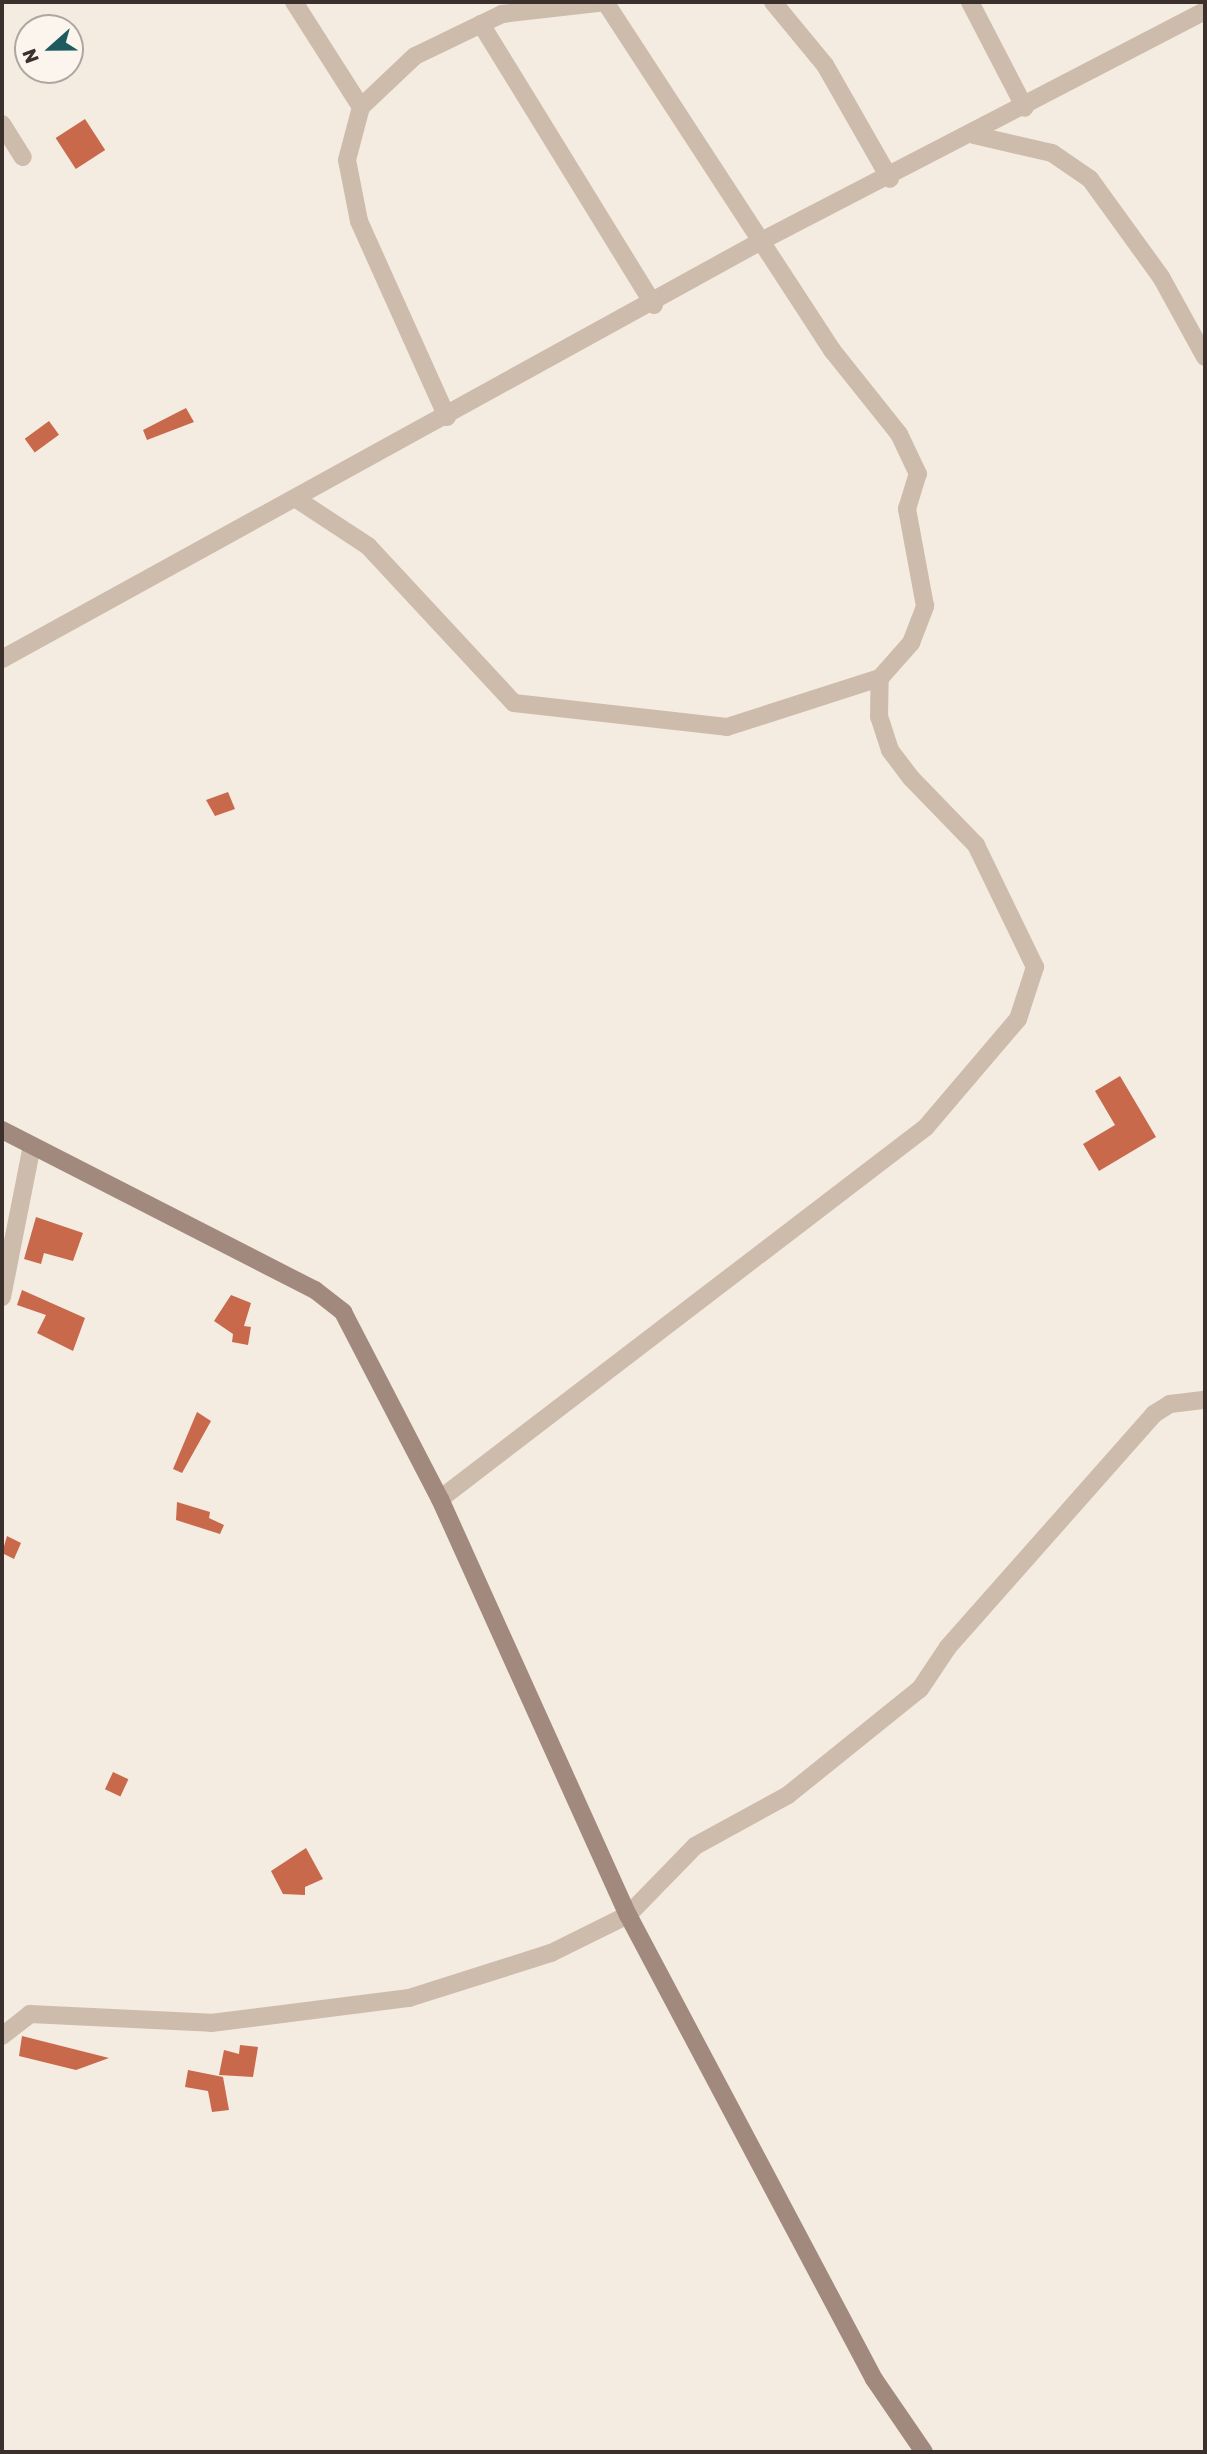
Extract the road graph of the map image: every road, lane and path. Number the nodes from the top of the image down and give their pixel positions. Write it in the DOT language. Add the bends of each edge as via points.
graph roads {
  1 [pos="294,2"];
  2 [pos="606,2"];
  3 [pos="773,2"];
  4 [pos="970,2"];
  5 [pos="498,8"];
  6 [pos="1205,11"];
  7 [pos="481,24"];
  8 [pos="361,107"];
  9 [pos="1025,108"];
  10 [pos="2,124"];
  11 [pos="974,135"];
  12 [pos="23,157"];
  13 [pos="890,179"];
  14 [pos="763,240"];
  15 [pos="654,305"];
  16 [pos="1205,357"];
  17 [pos="447,417"];
  18 [pos="298,500"];
  19 [pos="2,659"];
  20 [pos="880,678"];
  21 [pos="2,1130"];
  22 [pos="31,1150"];
  23 [pos="2,1297"];
  24 [pos="1205,1400"];
  25 [pos="440,1499"];
  26 [pos="628,1915"];
  27 [pos="2,2036"];
  28 [pos="919,2449"];
  1 -- 8 [label="street"];
  2 -- 5 [label="street"];
  2 -- 14 [label="street"];
  3 -- 13 [label="street" via="825,65"];
  4 -- 9 [label="street"];
  5 -- 7 [label="street"];
  6 -- 9 [label="street"];
  7 -- 8 [label="street" via="415,56"];
  7 -- 15 [label="street"];
  8 -- 17 [label="street" via="346,160 359,221"];
  9 -- 11 [label="street"];
  10 -- 12 [label="street"];
  11 -- 13 [label="street"];
  11 -- 16 [label="street" via="1052,153 1090,179 1161,277"];
  13 -- 14 [label="street"];
  14 -- 15 [label="street"];
  14 -- 20 [label="street" via="832,350 898,434 918,474 907,509 925,606 911,643"];
  15 -- 17 [label="street"];
  17 -- 18 [label="street"];
  18 -- 19 [label="street"];
  18 -- 20 [label="street" via="368,546 514,703 727,727"];
  20 -- 25 [label="street" via="879,718 890,750 976,845 1035,967 1018,1019 926,1127"];
  21 -- 22 [label="main road"];
  22 -- 23 [label="street"];
  22 -- 25 [label="main road" via="275,1269 342,1312"];
  24 -- 26 [label="street" via="1170,1404 1154,1413 948,1647 920,1689 788,1795 695,1846"];
  25 -- 26 [label="main road"];
  26 -- 27 [label="street" via="551,1953 409,1998 211,2023 30,2014"];
  26 -- 28 [label="main road" via="874,2379"];
}
